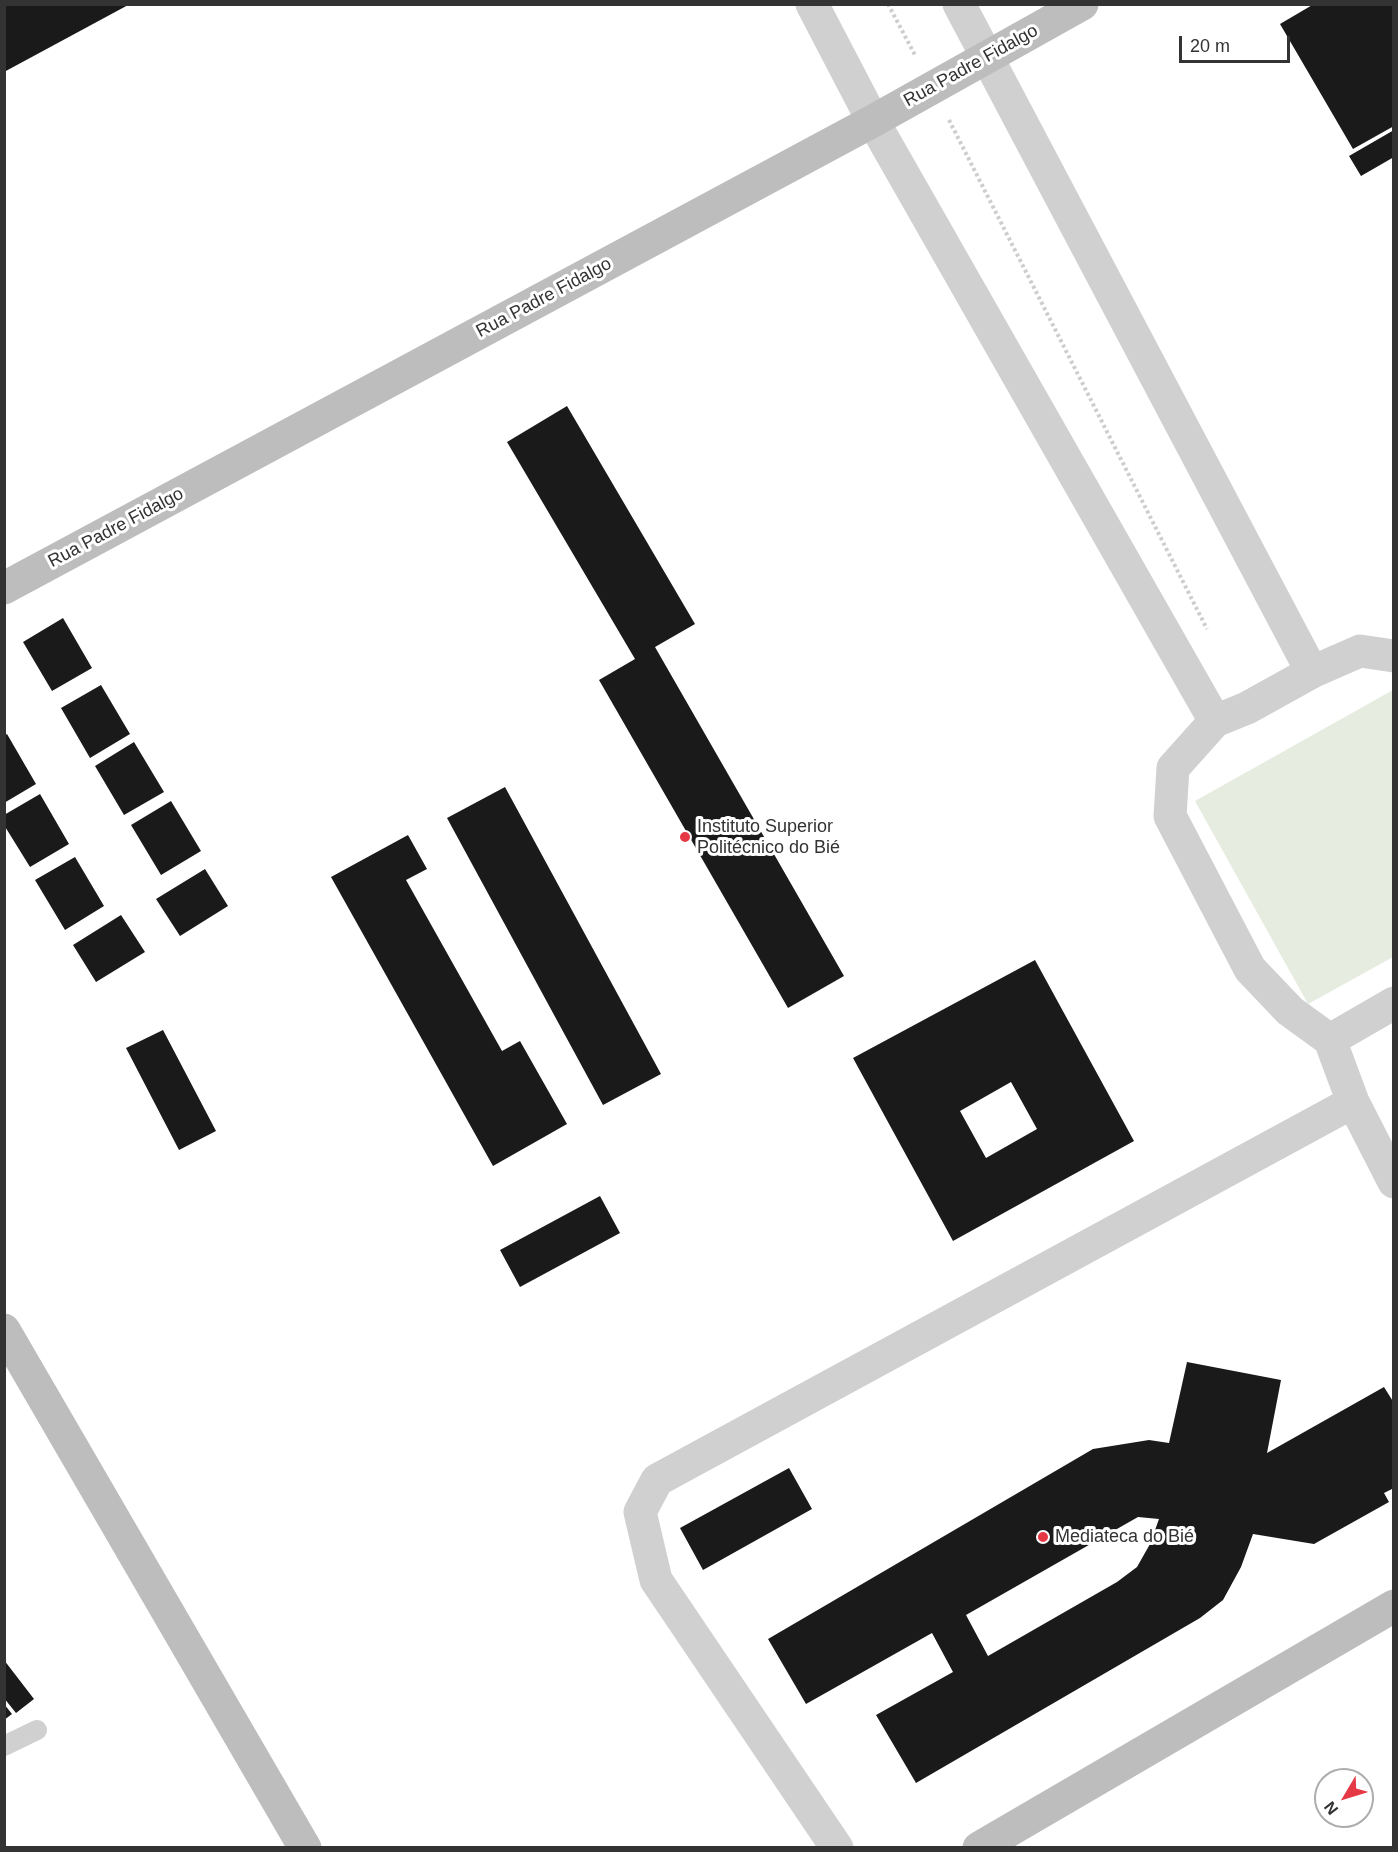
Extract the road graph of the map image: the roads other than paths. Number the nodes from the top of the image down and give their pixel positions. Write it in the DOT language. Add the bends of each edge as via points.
graph roads {
  1 [pos="813,4"];
  2 [pos="958,4"];
  3 [pos="1082,4"];
  4 [pos="987,56"];
  5 [pos="873,121"];
  6 [pos="4,588"];
  7 [pos="1394,656"];
  8 [pos="1312,672"];
  9 [pos="1215,721"];
  10 [pos="1394,1003"];
  11 [pos="1330,1040"];
  12 [pos="1353,1101"];
  13 [pos="1394,1182"];
  14 [pos="4,1330"];
  15 [pos="1394,1606"];
  16 [pos="37,1730"];
  17 [pos="4,1746"];
  18 [pos="305,1848"];
  19 [pos="837,1848"];
  20 [pos="979,1848"];
  1 -- 5 [label="street"];
  2 -- 4 [label="street"];
  3 -- 4 [label="street, Rua Padre Fidalgo"];
  4 -- 5 [label="street, Rua Padre Fidalgo"];
  4 -- 8 [label="street"];
  5 -- 6 [label="street, Rua Padre Fidalgo"];
  5 -- 9 [label="street"];
  7 -- 8 [label="street" via="1360,651"];
  8 -- 9 [label="street"];
  9 -- 11 [label="street" via="1173,768 1170,816 1250,969 1290,1011"];
  10 -- 11 [label="street"];
  11 -- 12 [label="street"];
  12 -- 13 [label="street"];
  12 -- 19 [label="street" via="657,1480 640,1512 656,1580"];
  14 -- 18 [label="street"];
  15 -- 20 [label="street"];
  16 -- 17 [label="lane"];
}
